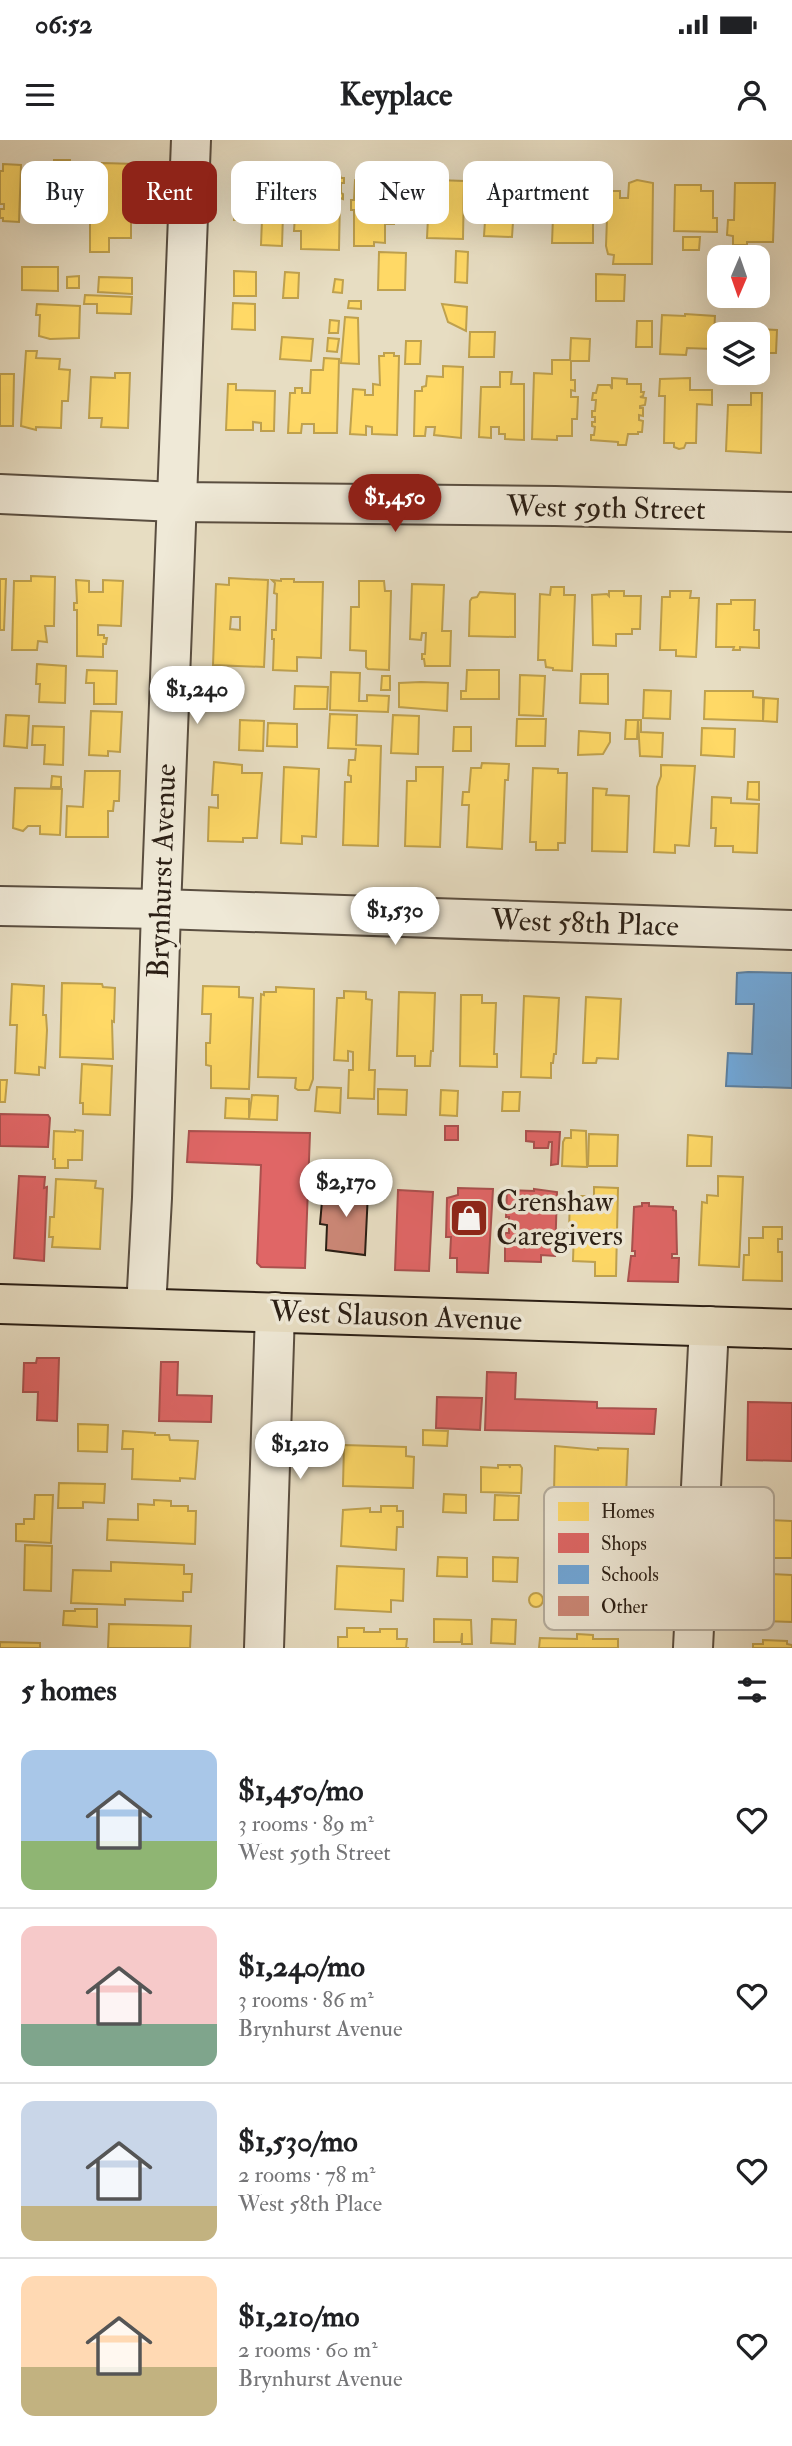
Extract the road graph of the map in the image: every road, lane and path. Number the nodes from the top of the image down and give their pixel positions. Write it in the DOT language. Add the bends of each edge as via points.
graph roads {
  1 [pos="191,140"];
  2 [pos="0,494"];
  3 [pos="176,502"];
  4 [pos="792,512"];
  5 [pos="0,906"];
  6 [pos="160,909"];
  7 [pos="792,930"];
  8 [pos="0,1304"];
  9 [pos="146,1308"];
  10 [pos="275,1312"];
  11 [pos="709,1326"];
  12 [pos="792,1329"];
  13 [pos="701,1487"];
  14 [pos="694,1630"];
  15 [pos="264,1648"];
  16 [pos="693,1648"];
  1 -- 3 [label="street, Brynhurst Avenue"];
  2 -- 3 [label="street, West 59th Street"];
  3 -- 4 [label="street, West 59th Street"];
  3 -- 6 [label="street, Brynhurst Avenue"];
  5 -- 6 [label="street, West 58th Place"];
  6 -- 7 [label="street, West 58th Place"];
  6 -- 9 [label="street, Brynhurst Avenue"];
  8 -- 9 [label="main road, West Slauson Avenue"];
  9 -- 10 [label="main road, West Slauson Avenue"];
  10 -- 11 [label="main road, West Slauson Avenue"];
  10 -- 15 [label="street"];
  11 -- 12 [label="main road, West Slauson Avenue"];
  11 -- 13 [label="street"];
  14 -- 16 [label="street"];
}
